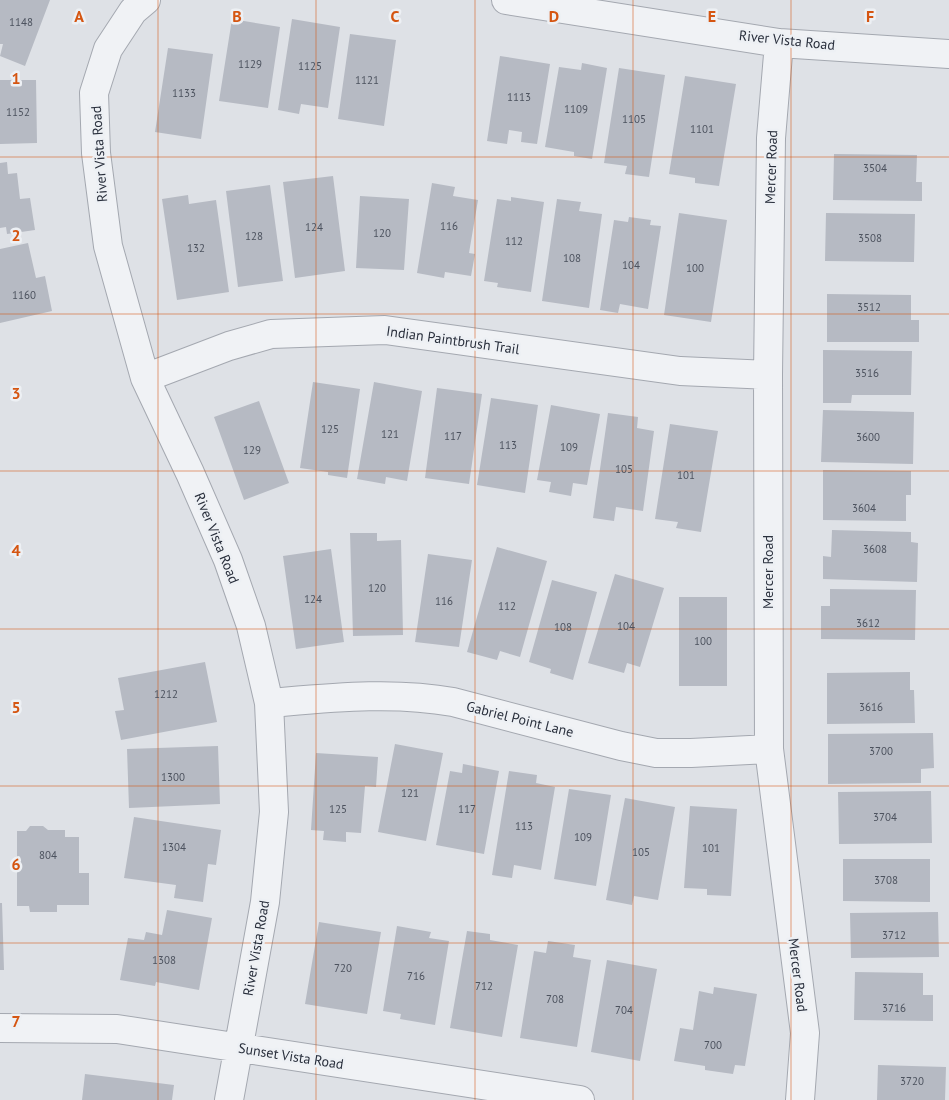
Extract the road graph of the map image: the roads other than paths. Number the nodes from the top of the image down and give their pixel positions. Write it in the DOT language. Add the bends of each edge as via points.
graph roads {
  1 [pos="146,0"];
  2 [pos="506,0"];
  3 [pos="779,42"];
  4 [pos="949,54"];
  5 [pos="768,374"];
  6 [pos="145,378"];
  7 [pos="269,703"];
  8 [pos="769,749"];
  9 [pos="0,1028"];
  10 [pos="238,1048"];
  11 [pos="229,1100"];
  12 [pos="580,1100"];
  13 [pos="800,1100"];
  1 -- 6 [label="street, River Vista Road" via="133,11 108,49 94,93 96,153 108,246"];
  2 -- 3 [label="street, River Vista Road"];
  3 -- 4 [label="street, River Vista Road"];
  3 -- 5 [label="street, Mercer Road" via="771,138"];
  5 -- 6 [label="street, Indian Paintbrush Trail" via="680,371 385,330 271,334 228,346"];
  5 -- 8 [label="street, Mercer Road"];
  6 -- 7 [label="street, River Vista Road" via="228,560 251,626"];
  7 -- 8 [label="street, Gabriel Point Lane" via="424,697 656,753"];
  7 -- 10 [label="street, River Vista Road" via="273,821 265,902"];
  8 -- 13 [label="street, Mercer Road" via="806,1033"];
  9 -- 10 [label="street, Sunset Vista Road" via="117,1029"];
  10 -- 11 [label="street, River Vista Road"];
  10 -- 12 [label="street, Sunset Vista Road"];
}
